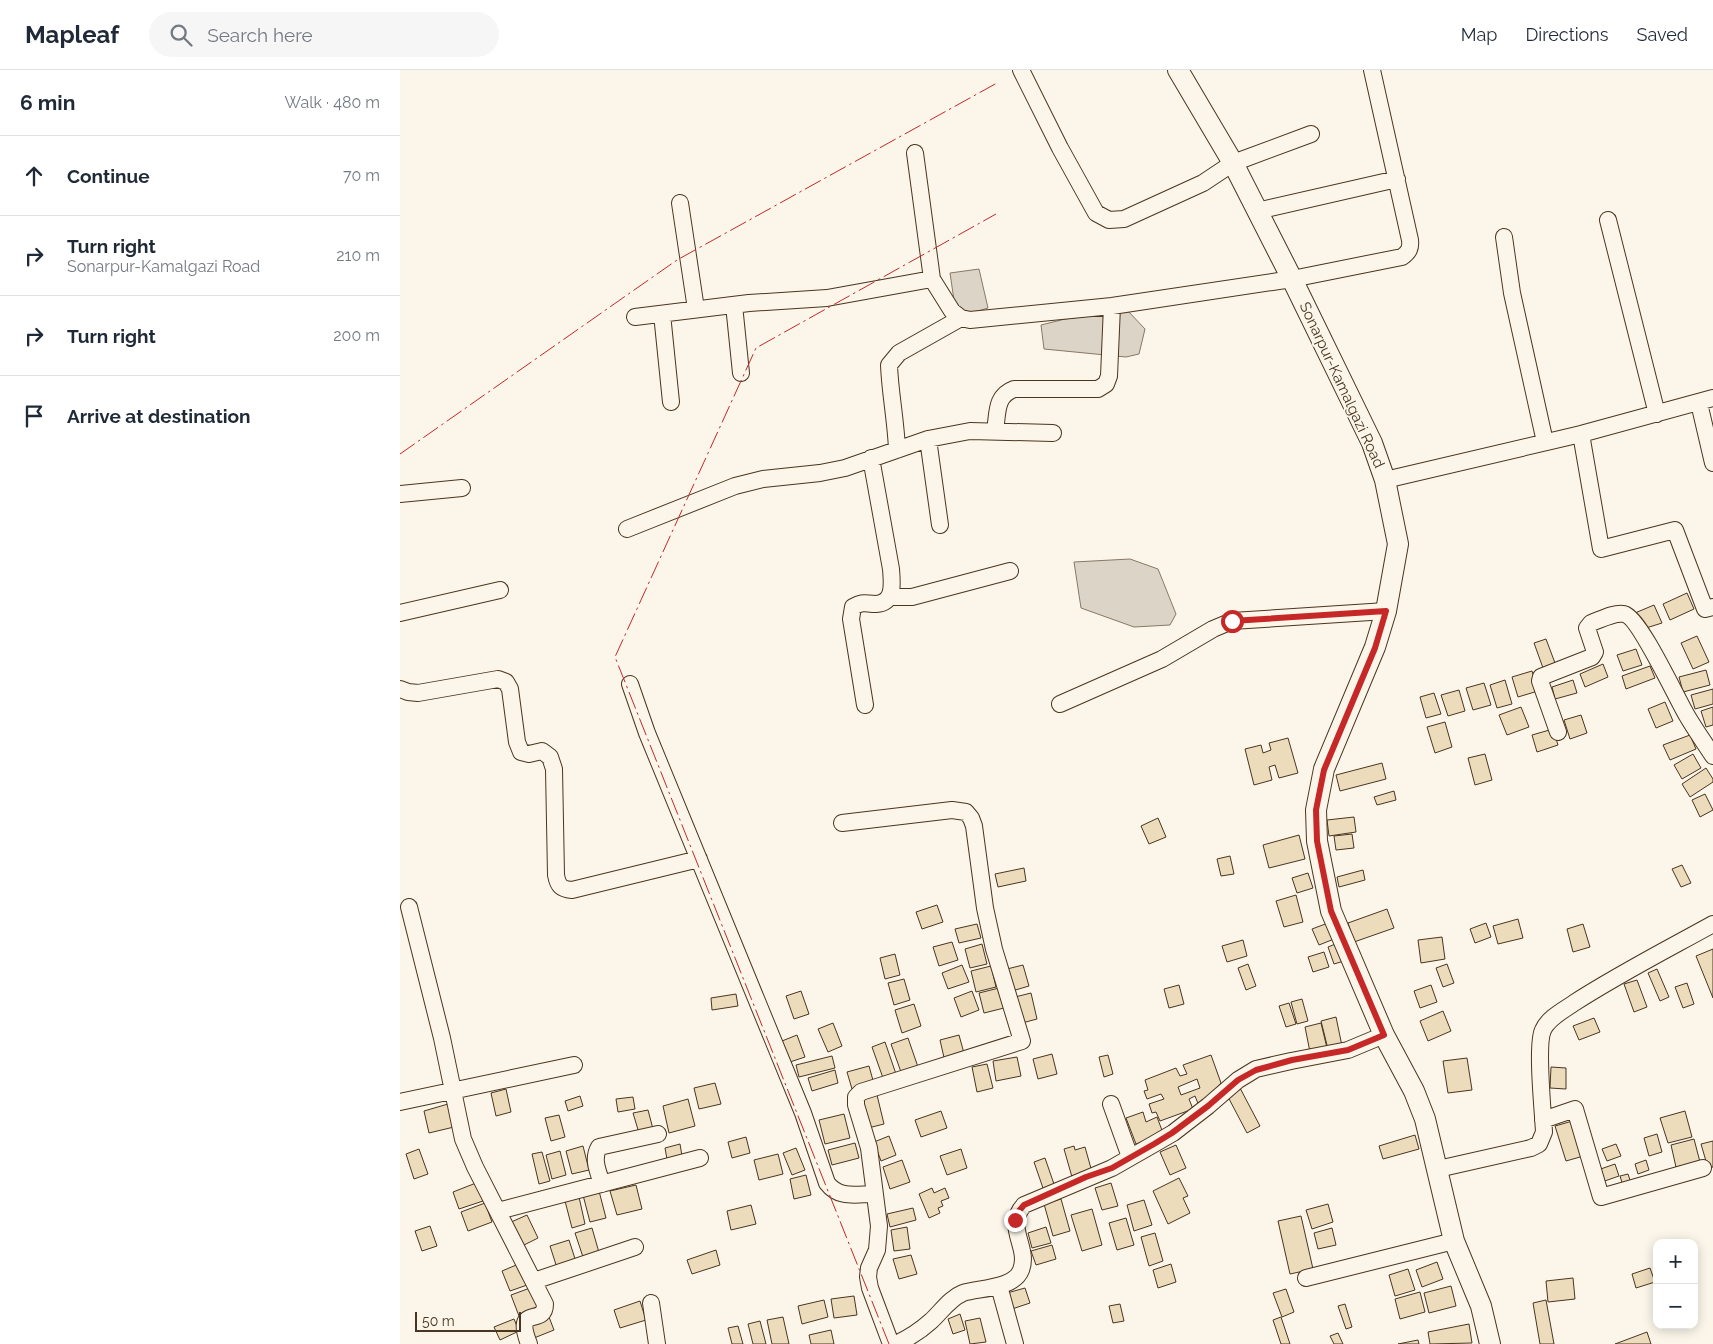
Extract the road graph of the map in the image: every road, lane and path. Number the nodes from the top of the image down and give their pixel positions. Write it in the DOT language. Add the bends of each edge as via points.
graph roads {
  1 [pos="1021,70"];
  2 [pos="1178,70"];
  3 [pos="1372,70"];
  4 [pos="1311,134"];
  5 [pos="915,153"];
  6 [pos="1233,163"];
  7 [pos="1396,179"];
  8 [pos="680,203"];
  9 [pos="1258,210"];
  10 [pos="1608,220"];
  11 [pos="1504,237"];
  12 [pos="932,279"];
  13 [pos="1292,279"];
  14 [pos="734,305"];
  15 [pos="1112,306"];
  16 [pos="696,310"];
  17 [pos="662,314"];
  18 [pos="634,317"];
  19 [pos="961,318"];
  20 [pos="741,373"];
  21 [pos="1706,400"];
  22 [pos="671,402"];
  23 [pos="1657,414"];
  24 [pos="995,431"];
  25 [pos="1053,433"];
  26 [pos="1581,434"];
  27 [pos="928,439"];
  28 [pos="1545,442"];
  29 [pos="897,450"];
  30 [pos="871,458"];
  31 [pos="1713,463"];
  32 [pos="1385,480"];
  33 [pos="462,488"];
  34 [pos="400,494"];
  35 [pos="940,525"];
  36 [pos="627,528"];
  37 [pos="1010,571"];
  38 [pos="500,590"];
  39 [pos="890,597"];
  40 [pos="1713,607"];
  41 [pos="1386,611"];
  42 [pos="400,613"];
  43 [pos="630,684"];
  44 [pos="400,690"];
  45 [pos="1060,704"];
  46 [pos="865,705"];
  47 [pos="1558,732"];
  48 [pos="1713,756"];
  49 [pos="842,823"];
  50 [pos="699,859"];
  51 [pos="410,907"];
  52 [pos="1713,924"];
  53 [pos="1384,1035"];
  54 [pos="574,1065"];
  55 [pos="453,1090"];
  56 [pos="400,1102"];
  57 [pos="1111,1104"];
  58 [pos="1543,1120"];
  59 [pos="658,1134"];
  60 [pos="1130,1157"];
  61 [pos="700,1158"];
  62 [pos="1702,1168"];
  63 [pos="1438,1169"];
  64 [pos="602,1184"];
  65 [pos="874,1194"];
  66 [pos="498,1211"];
  67 [pos="1454,1241"];
  68 [pos="635,1247"];
  69 [pos="1306,1278"];
  70 [pos="534,1281"];
  71 [pos="999,1286"];
  72 [pos="651,1303"];
  73 [pos="529,1344"];
  74 [pos="657,1344"];
  75 [pos="891,1344"];
  76 [pos="896,1344"];
  77 [pos="1015,1344"];
  78 [pos="1490,1344"];
  1 -- 6 [label="street" via="1096,213 1109,220 1124,218 1203,183"];
  2 -- 6 [label="main road, Sonarpur-Kamalgazi Road"];
  3 -- 7 [label="street"];
  4 -- 6 [label="street"];
  5 -- 12 [label="street"];
  6 -- 9 [label="main road, Sonarpur-Kamalgazi Road"];
  7 -- 9 [label="street"];
  7 -- 13 [label="street" via="1410,240 1408,253 1402,257"];
  8 -- 16 [label="street"];
  9 -- 13 [label="main road, Sonarpur-Kamalgazi Road"];
  10 -- 23 [label="street"];
  11 -- 28 [label="street" via="1512,293"];
  12 -- 14 [label="street" via="827,298"];
  12 -- 19 [label="street" via="952,312"];
  13 -- 15 [label="street"];
  13 -- 32 [label="main road, Sonarpur-Kamalgazi Road" via="1372,443"];
  14 -- 16 [label="street"];
  14 -- 20 [label="street"];
  15 -- 19 [label="street" via="970,320"];
  15 -- 24 [label="street" via="1110,376 1106,384 1098,389 1014,389 1006,392 1000,399"];
  16 -- 17 [label="street"];
  17 -- 18 [label="street"];
  17 -- 22 [label="street"];
  19 -- 29 [label="street" via="899,353 889,365"];
  21 -- 23 [label="street"];
  21 -- 31 [label="street"];
  23 -- 26 [label="street"];
  24 -- 25 [label="street"];
  24 -- 27 [label="street" via="970,430"];
  26 -- 28 [label="street"];
  26 -- 40 [label="street" via="1601,549 1675,530 1705,609"];
  27 -- 29 [label="street"];
  27 -- 35 [label="street"];
  28 -- 32 [label="street"];
  29 -- 30 [label="street"];
  30 -- 36 [label="street" via="845,468 735,486"];
  30 -- 39 [label="street" via="891,570"];
  32 -- 41 [label="main road, Sonarpur-Kamalgazi Road" via="1398,544"];
  33 -- 34 [label="street"];
  37 -- 39 [label="street" via="912,598"];
  38 -- 42 [label="street"];
  39 -- 46 [label="street" via="876,604 862,602 853,607 851,619"];
  41 -- 45 [label="street" via="1232,621 1162,659"];
  41 -- 53 [label="main road, Sonarpur-Kamalgazi Road" via="1375,648 1324,770 1316,810 1317,841 1331,911"];
  43 -- 50 [label="street"];
  44 -- 50 [label="street" via="418,693 498,679 506,682 510,689 517,742 522,752 542,751 550,757 554,769 556,875 558,884 564,889 572,890"];
  47 -- 48 [label="street" via="1541,677 1592,657 1595,652 1587,628 1590,623 1624,614 1642,632 1685,713"];
  49 -- 65 [label="street" via="952,810 966,812 971,818 994,948 1022,1041 860,1092 856,1105 869,1148"];
  50 -- 65 [label="street" via="803,1113 827,1183 840,1194"];
  51 -- 55 [label="street"];
  52 -- 58 [label="street" via="1609,980 1543,1028 1540,1051"];
  53 -- 60 [label="street" via="1348,1050 1256,1070 1238,1080 1172,1133"];
  53 -- 63 [label="main road, Sonarpur-Kamalgazi Road" via="1414,1090"];
  54 -- 55 [label="street"];
  55 -- 56 [label="street"];
  55 -- 66 [label="street" via="463,1139"];
  57 -- 60 [label="street"];
  58 -- 62 [label="street" via="1575,1109 1601,1197"];
  58 -- 63 [label="street" via="1544,1132 1539,1144 1531,1148"];
  59 -- 64 [label="street" via="599,1147 595,1154"];
  60 -- 71 [label="street" via="1112,1168 1024,1205 1015,1220 1022,1249 1022,1268 1019,1275"];
  61 -- 64 [label="street"];
  63 -- 67 [label="main road, Sonarpur-Kamalgazi Road"];
  64 -- 66 [label="street"];
  65 -- 75 [label="street" via="879,1239 868,1277"];
  66 -- 70 [label="street"];
  67 -- 69 [label="street"];
  67 -- 78 [label="main road, Sonarpur-Kamalgazi Road" via="1481,1306"];
  68 -- 70 [label="street"];
  70 -- 73 [label="street" via="546,1304 542,1313 523,1324"];
  71 -- 76 [label="street" via="961,1294 919,1332"];
  71 -- 77 [label="street"];
  72 -- 74 [label="street"];
}
